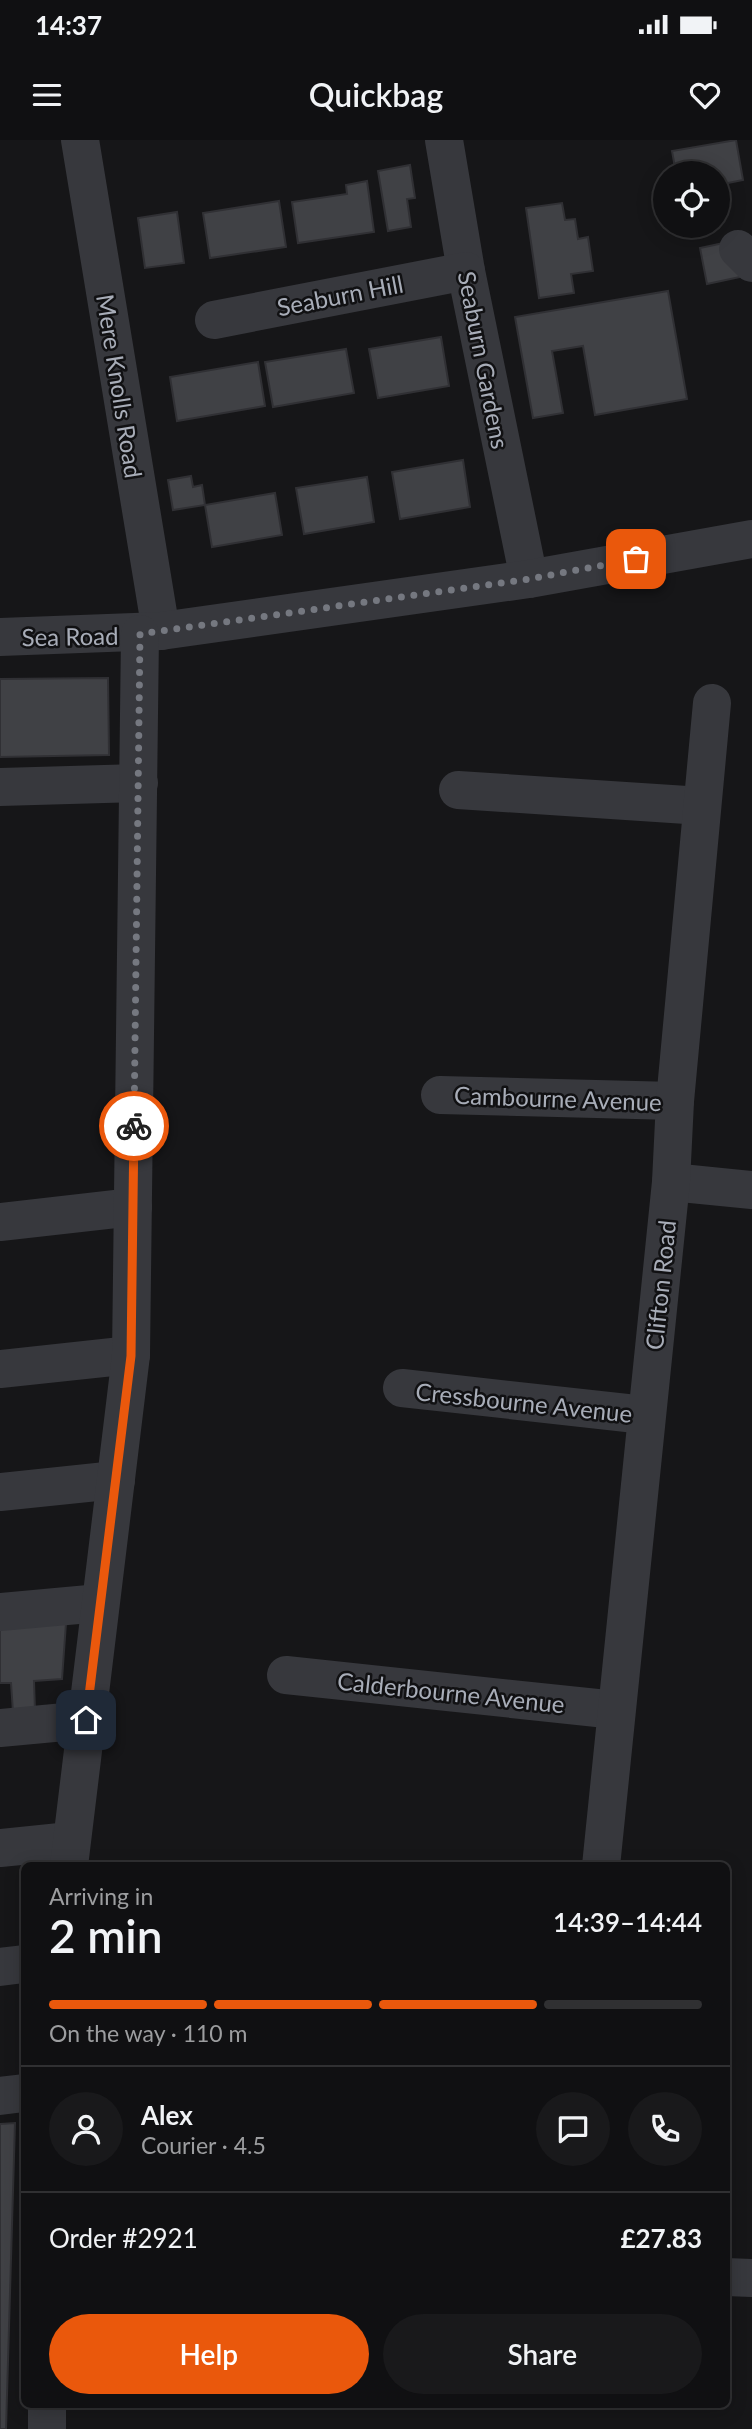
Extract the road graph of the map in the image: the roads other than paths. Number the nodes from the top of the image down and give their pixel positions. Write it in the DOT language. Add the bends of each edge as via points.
graph roads {
  1 [pos="80,140"];
  2 [pos="444,140"];
  3 [pos="466,271"];
  4 [pos="214,320"];
  5 [pos="752,538"];
  6 [pos="529,579"];
  7 [pos="150,633"];
  8 [pos="0,638"];
  9 [pos="712,703"];
  10 [pos="139,783"];
  11 [pos="0,787"];
  12 [pos="458,790"];
  13 [pos="702,806"];
  14 [pos="440,1095"];
  15 [pos="675,1101"];
  16 [pos="671,1182"];
  17 [pos="752,1190"];
  18 [pos="133,1207"];
  19 [pos="0,1222"];
  20 [pos="131,1356"];
  21 [pos="0,1369"];
  22 [pos="402,1388"];
  23 [pos="645,1415"];
  24 [pos="116,1480"];
  25 [pos="0,1492"];
  26 [pos="100,1603"];
  27 [pos="0,1612"];
  28 [pos="286,1675"];
  29 [pos="616,1710"];
  30 [pos="86,1720"];
  31 [pos="0,1728"];
  32 [pos="0,1848"];
  33 [pos="69,1853"];
  34 [pos="601,1862"];
  35 [pos="21,1965"];
  36 [pos="0,1967"];
  37 [pos="21,2093"];
  38 [pos="0,2096"];
  39 [pos="730,2277"];
  40 [pos="752,2278"];
  41 [pos="47,2408"];
  42 [pos="47,2429"];
  1 -- 7 [label="street, Mere Knolls Road"];
  2 -- 3 [label="street, Seaburn Gardens"];
  3 -- 4 [label="street, Seaburn Hill"];
  3 -- 6 [label="street, Seaburn Gardens"];
  5 -- 6 [label="street, Sea Road"];
  6 -- 7 [label="street, Sea Road"];
  7 -- 8 [label="street, Sea Road"];
  7 -- 10 [label="street, Mere Knolls Road"];
  9 -- 13 [label="street, Clifton Road"];
  10 -- 11 [label="street"];
  10 -- 18 [label="street, Mere Knolls Road"];
  12 -- 13 [label="street"];
  13 -- 15 [label="street, Clifton Road"];
  14 -- 15 [label="street, Cambourne Avenue"];
  15 -- 16 [label="street, Clifton Road"];
  16 -- 17 [label="street"];
  16 -- 23 [label="street, Clifton Road"];
  18 -- 19 [label="street"];
  18 -- 20 [label="street, Mere Knolls Road"];
  20 -- 21 [label="street"];
  20 -- 24 [label="street, Mere Knolls Road"];
  22 -- 23 [label="street, Cressbourne Avenue"];
  23 -- 29 [label="street, Clifton Road"];
  24 -- 25 [label="street"];
  24 -- 26 [label="street, Mere Knolls Road"];
  26 -- 27 [label="street"];
  26 -- 30 [label="street, Mere Knolls Road"];
  28 -- 29 [label="street, Calderbourne Avenue"];
  29 -- 34 [label="street, Clifton Road"];
  30 -- 31 [label="street"];
  30 -- 33 [label="street, Mere Knolls Road"];
  32 -- 33 [label="street"];
  35 -- 36 [label="street"];
  37 -- 38 [label="street"];
  39 -- 40 [label="street"];
  41 -- 42 [label="street"];
}
